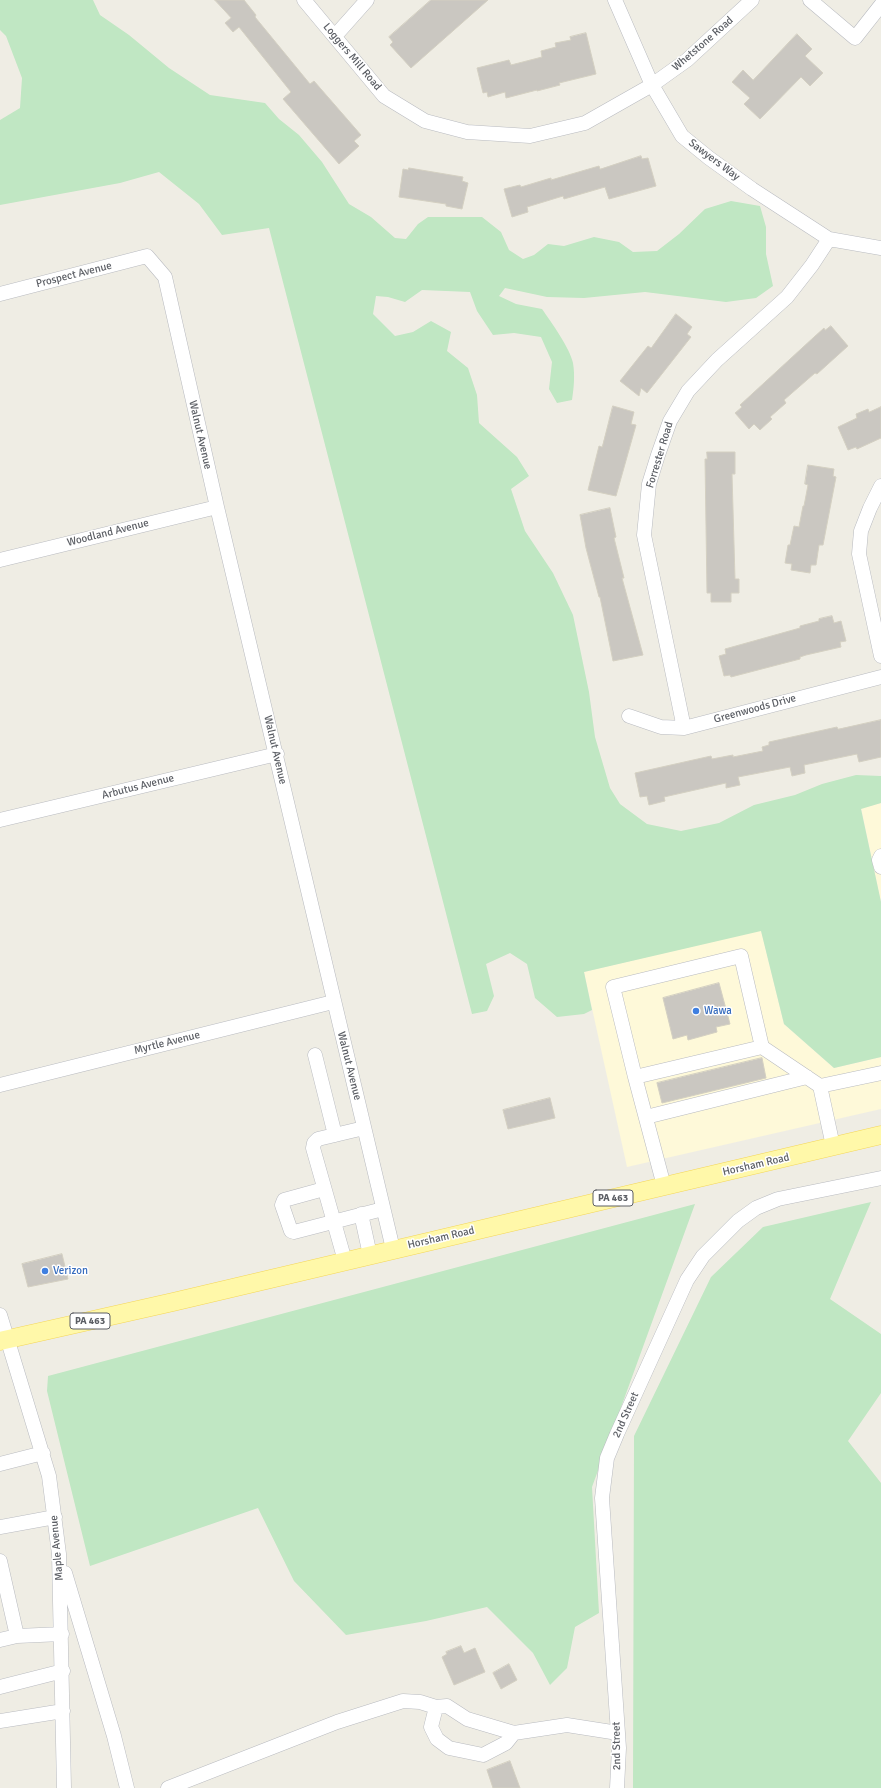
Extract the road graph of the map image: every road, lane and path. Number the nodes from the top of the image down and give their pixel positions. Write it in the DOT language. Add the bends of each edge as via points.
graph roads {
  1 [pos="304,0"];
  2 [pos="367,0"];
  3 [pos="615,0"];
  4 [pos="752,0"];
  5 [pos="810,0"];
  6 [pos="881,5"];
  7 [pos="335,36"];
  8 [pos="652,85"];
  9 [pos="829,238"];
  10 [pos="881,248"];
  11 [pos="147,256"];
  12 [pos="0,294"];
  13 [pos="881,486"];
  14 [pos="217,507"];
  15 [pos="0,560"];
  16 [pos="881,656"];
  17 [pos="881,677"];
  18 [pos="629,716"];
  19 [pos="684,728"];
  20 [pos="277,754"];
  21 [pos="0,820"];
  22 [pos="881,856"];
  23 [pos="881,867"];
  24 [pos="333,1002"];
  25 [pos="762,1046"];
  26 [pos="315,1055"];
  27 [pos="881,1073"];
  28 [pos="635,1077"];
  29 [pos="807,1077"];
  30 [pos="0,1085"];
  31 [pos="820,1086"];
  32 [pos="646,1117"];
  33 [pos="364,1128"];
  34 [pos="335,1135"];
  35 [pos="881,1135"];
  36 [pos="833,1146"];
  37 [pos="881,1178"];
  38 [pos="664,1186"];
  39 [pos="324,1189"];
  40 [pos="383,1209"];
  41 [pos="361,1214"];
  42 [pos="333,1221"];
  43 [pos="393,1249"];
  44 [pos="370,1255"];
  45 [pos="345,1261"];
  46 [pos="0,1315"];
  47 [pos="4,1340"];
  48 [pos="43,1453"];
  49 [pos="0,1464"];
  50 [pos="55,1517"];
  51 [pos="0,1527"];
  52 [pos="59,1554"];
  53 [pos="0,1561"];
  54 [pos="62,1634"];
  55 [pos="17,1636"];
  56 [pos="0,1640"];
  57 [pos="63,1671"];
  58 [pos="0,1687"];
  59 [pos="436,1708"];
  60 [pos="63,1711"];
  61 [pos="0,1721"];
  62 [pos="514,1733"];
  63 [pos="618,1733"];
  64 [pos="64,1788"];
  65 [pos="127,1788"];
  66 [pos="168,1788"];
  67 [pos="617,1788"];
  1 -- 7 [label="street, Loggers Mill Road"];
  2 -- 7 [label="street"];
  3 -- 8 [label="street, Sawyers Way"];
  4 -- 8 [label="street, Whetstone Road" via="687,60"];
  5 -- 6 [label="street" via="855,38"];
  7 -- 8 [label="street, Loggers Mill Road" via="384,96 425,121 467,132 530,136 585,123"];
  8 -- 9 [label="street, Sawyers Way" via="682,136 752,189"];
  9 -- 10 [label="street, Sawyers Way"];
  9 -- 19 [label="street, Forrester Road" via="787,297 717,360 688,391 670,420 649,484 644,535"];
  11 -- 12 [label="street, Prospect Avenue"];
  11 -- 14 [label="street, Walnut Avenue" via="165,276"];
  13 -- 16 [label="street" via="861,531 859,554"];
  14 -- 15 [label="street, Woodland Avenue"];
  14 -- 20 [label="street, Walnut Avenue"];
  17 -- 19 [label="street, Greenwoods Drive"];
  18 -- 19 [label="street, Greenwoods Drive" via="661,727"];
  20 -- 21 [label="street, Arbutus Avenue"];
  20 -- 24 [label="street, Walnut Avenue"];
  22 -- 23 [label="street"];
  24 -- 30 [label="street, Myrtle Avenue"];
  24 -- 33 [label="street, Walnut Avenue"];
  25 -- 28 [label="street"];
  25 -- 28 [label="street" via="741,956 628,983 613,987"];
  25 -- 29 [label="street"];
  26 -- 34 [label="street"];
  27 -- 31 [label="street"];
  28 -- 32 [label="street"];
  29 -- 31 [label="street"];
  29 -- 32 [label="street"];
  31 -- 36 [label="street"];
  32 -- 38 [label="street"];
  33 -- 34 [label="street"];
  33 -- 40 [label="street, Walnut Avenue"];
  34 -- 39 [label="street" via="314,1143 313,1148"];
  35 -- 36 [label="main road, Horsham Road / PA 463"];
  36 -- 38 [label="main road, Horsham Road / PA 463"];
  37 -- 63 [label="street, 2nd Street" via="778,1199 756,1208 703,1256 687,1280 617,1434 607,1458 603,1480 602,1498"];
  38 -- 43 [label="main road, Horsham Road / PA 463"];
  39 -- 42 [label="street"];
  39 -- 42 [label="street" via="284,1200 282,1205 289,1228 294,1232"];
  40 -- 41 [label="street"];
  40 -- 43 [label="street, Walnut Avenue"];
  41 -- 42 [label="street"];
  41 -- 44 [label="street"];
  42 -- 45 [label="street"];
  43 -- 44 [label="main road, Horsham Road / PA 463"];
  44 -- 45 [label="main road, Horsham Road / PA 463"];
  45 -- 47 [label="main road, Horsham Road / PA 463"];
  46 -- 47 [label="street, Maple Avenue"];
  47 -- 48 [label="street, Maple Avenue"];
  48 -- 49 [label="street"];
  48 -- 50 [label="street, Maple Avenue"];
  50 -- 51 [label="street"];
  50 -- 52 [label="street, Maple Avenue"];
  52 -- 54 [label="street, Maple Avenue"];
  52 -- 65 [label="street" via="114,1736"];
  53 -- 55 [label="street"];
  54 -- 55 [label="street"];
  54 -- 57 [label="street, Maple Avenue"];
  55 -- 56 [label="street"];
  57 -- 58 [label="street"];
  57 -- 60 [label="street, Maple Avenue"];
  59 -- 62 [label="street" via="447,1706 467,1719"];
  59 -- 62 [label="street" via="431,1727 437,1739 449,1748 483,1755 506,1743"];
  59 -- 66 [label="street" via="420,1702 403,1701 337,1722"];
  60 -- 61 [label="street"];
  60 -- 64 [label="street, Maple Avenue"];
  62 -- 63 [label="street" via="567,1725"];
  63 -- 67 [label="street, 2nd Street"];
}
